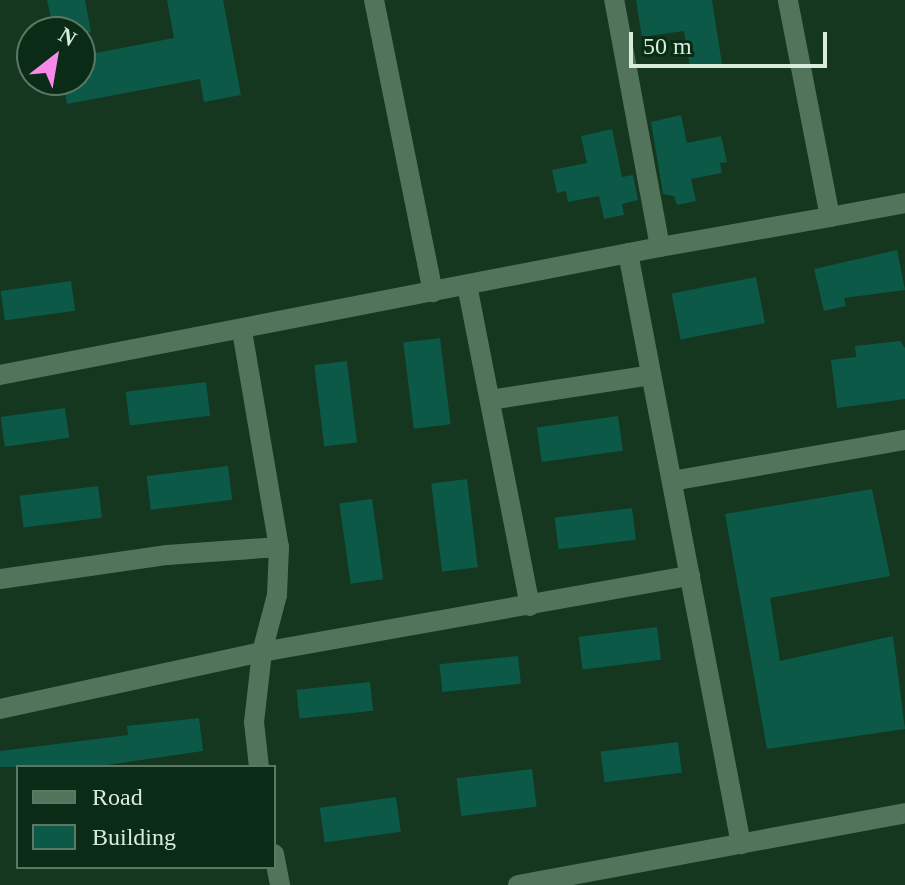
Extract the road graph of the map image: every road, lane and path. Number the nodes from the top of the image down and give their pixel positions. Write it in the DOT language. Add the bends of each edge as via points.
graph roads {
  1 [pos="374,0"];
  2 [pos="614,0"];
  3 [pos="788,0"];
  4 [pos="905,203"];
  5 [pos="830,217"];
  6 [pos="660,247"];
  7 [pos="628,253"];
  8 [pos="467,285"];
  9 [pos="433,292"];
  10 [pos="242,331"];
  11 [pos="0,375"];
  12 [pos="651,375"];
  13 [pos="490,400"];
  14 [pos="905,440"];
  15 [pos="672,481"];
  16 [pos="279,547"];
  17 [pos="690,576"];
  18 [pos="0,579"];
  19 [pos="530,606"];
  20 [pos="262,652"];
  21 [pos="0,709"];
  22 [pos="259,765"];
  23 [pos="905,813"];
  24 [pos="741,844"];
  25 [pos="276,864"];
  26 [pos="586,879"];
  27 [pos="280,885"];
  28 [pos="518,885"];
  1 -- 9 [label="street"];
  2 -- 6 [label="street"];
  3 -- 5 [label="street"];
  4 -- 5 [label="street"];
  5 -- 6 [label="street"];
  6 -- 7 [label="street"];
  7 -- 8 [label="street"];
  7 -- 12 [label="street"];
  8 -- 9 [label="street"];
  8 -- 13 [label="street"];
  9 -- 10 [label="street"];
  10 -- 11 [label="street"];
  10 -- 16 [label="street"];
  12 -- 13 [label="street"];
  12 -- 15 [label="street"];
  13 -- 19 [label="street"];
  14 -- 15 [label="street"];
  15 -- 17 [label="street"];
  16 -- 18 [label="street" via="167,555"];
  16 -- 20 [label="street" via="277,595"];
  17 -- 19 [label="street"];
  17 -- 24 [label="street"];
  19 -- 20 [label="street"];
  20 -- 21 [label="street"];
  20 -- 22 [label="street" via="254,722"];
  23 -- 24 [label="street"];
  24 -- 26 [label="street"];
  25 -- 27 [label="street"];
  26 -- 28 [label="street"];
}
